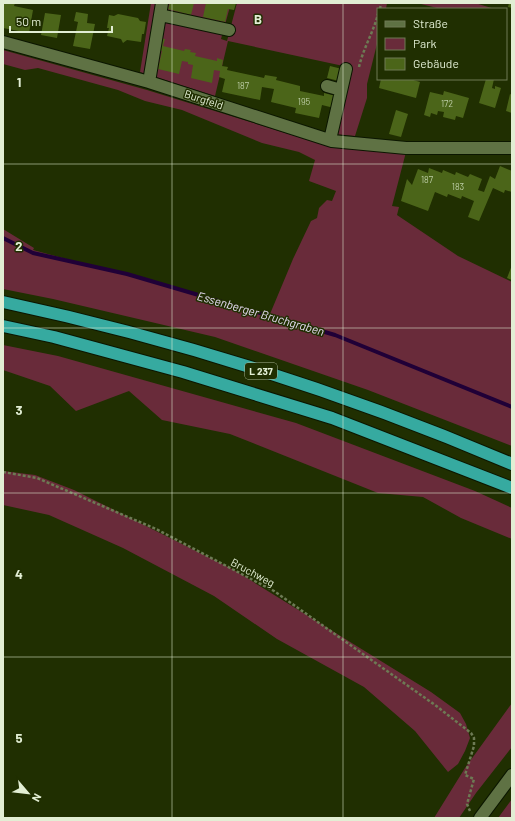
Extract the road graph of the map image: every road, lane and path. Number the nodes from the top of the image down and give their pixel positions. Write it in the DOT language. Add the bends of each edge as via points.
graph roads {
  1 [pos="161,9"];
  2 [pos="229,30"];
  3 [pos="3,42"];
  4 [pos="346,69"];
  5 [pos="149,82"];
  6 [pos="327,86"];
  7 [pos="341,90"];
  8 [pos="330,140"];
  9 [pos="512,148"];
  10 [pos="3,302"];
  11 [pos="3,326"];
  12 [pos="512,464"];
  13 [pos="3,472"];
  14 [pos="512,488"];
  15 [pos="512,775"];
  16 [pos="476,816"];
  1 -- 2 [label="street"];
  1 -- 5 [label="street"];
  3 -- 5 [label="street, Burgfeld"];
  4 -- 7 [label="street"];
  5 -- 8 [label="street, Burgfeld"];
  6 -- 7 [label="street"];
  7 -- 8 [label="street"];
  8 -- 9 [label="street, Burgfeld" via="406,148"];
  10 -- 12 [label="highway, L 237" via="121,330 282,377 376,410"];
  11 -- 14 [label="highway, L 237" via="183,372 332,418"];
  13 -- 16 [label="path, Bruchweg" via="37,478 156,529 274,592 434,704 474,738 465,775 474,779 467,804"];
  15 -- 16 [label="street"];
}
